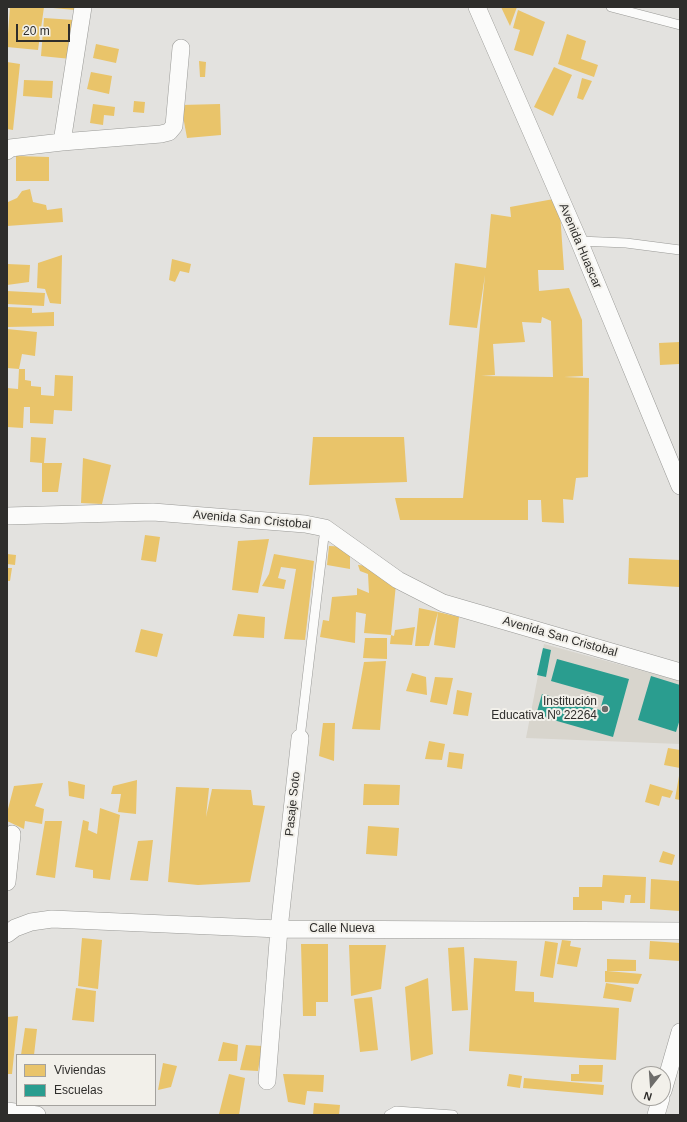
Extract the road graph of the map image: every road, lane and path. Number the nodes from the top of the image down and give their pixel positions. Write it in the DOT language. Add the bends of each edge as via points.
graph roads {
  1 [pos="83,7"];
  2 [pos="477,7"];
  3 [pos="611,7"];
  4 [pos="680,25"];
  5 [pos="181,48"];
  6 [pos="62,142"];
  7 [pos="7,150"];
  8 [pos="579,241"];
  9 [pos="680,250"];
  10 [pos="680,486"];
  11 [pos="7,516"];
  12 [pos="325,528"];
  13 [pos="680,672"];
  14 [pos="300,738"];
  15 [pos="12,834"];
  16 [pos="7,882"];
  17 [pos="279,928"];
  18 [pos="680,931"];
  19 [pos="7,934"];
  20 [pos="680,1032"];
  21 [pos="670,1066"];
  22 [pos="267,1081"];
  23 [pos="7,1111"];
  24 [pos="37,1115"];
  25 [pos="389,1115"];
  26 [pos="453,1115"];
  1 -- 6 [label="street"];
  2 -- 8 [label="street, Avenida Huascar"];
  3 -- 4 [label="lane"];
  5 -- 6 [label="street" via="174,126 170,132"];
  6 -- 7 [label="street"];
  8 -- 9 [label="lane" via="626,243"];
  8 -- 10 [label="street, Avenida Huascar"];
  11 -- 12 [label="street, Avenida San Cristobal" via="153,512 305,524"];
  12 -- 13 [label="street, Avenida San Cristobal" via="398,580 443,603"];
  12 -- 14 [label="lane, Pasaje Soto"];
  14 -- 17 [label="street, Pasaje Soto"];
  15 -- 16 [label="street"];
  17 -- 18 [label="street, Calle Nueva"];
  17 -- 19 [label="street, Calle Nueva" via="52,919 31,922"];
  17 -- 22 [label="street, Pasaje Soto"];
  20 -- 21 [label="street"];
  23 -- 24 [label="street"];
  25 -- 26 [label="lane" via="396,1111"];
}
